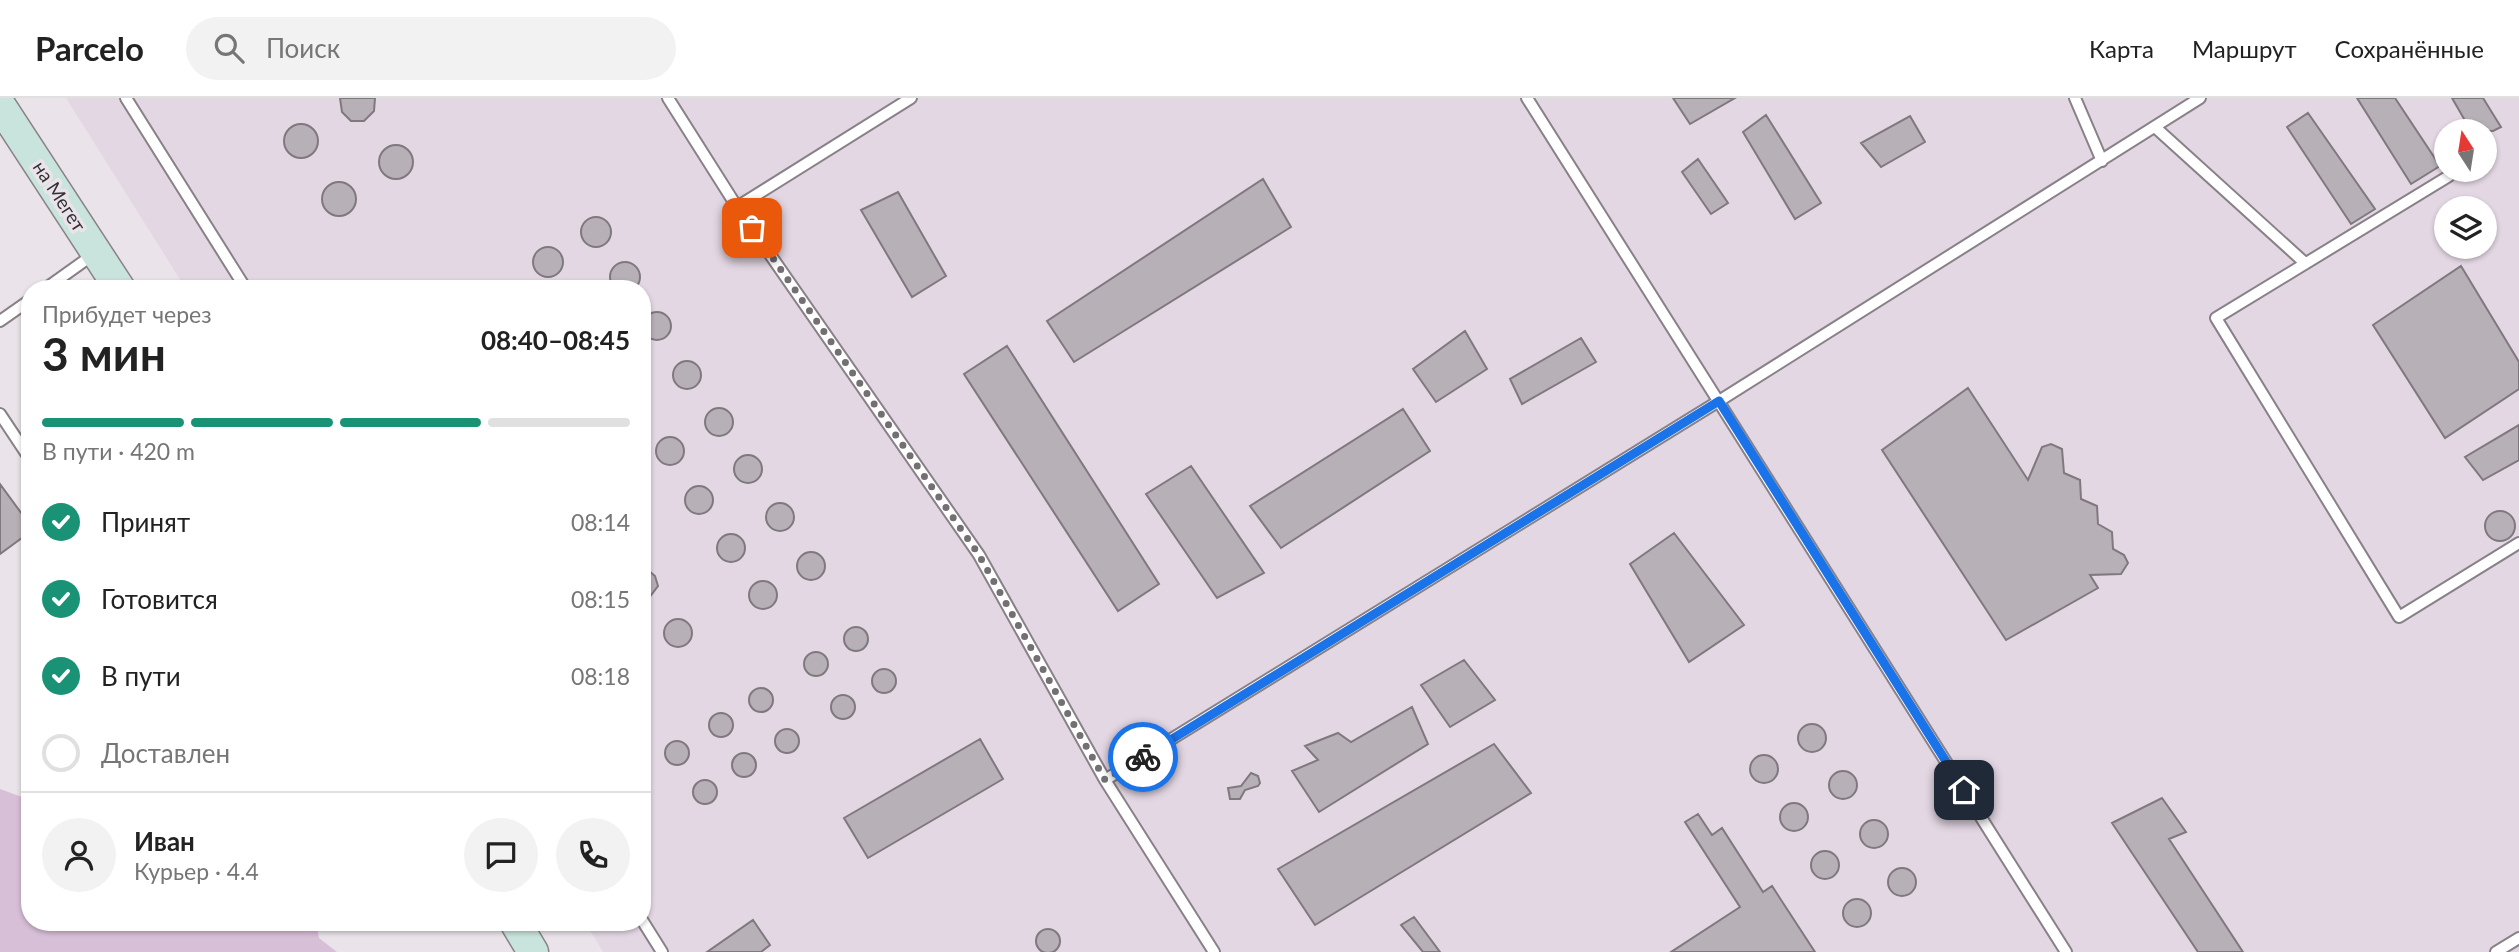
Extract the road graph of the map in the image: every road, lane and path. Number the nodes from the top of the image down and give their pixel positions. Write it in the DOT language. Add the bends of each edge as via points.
graph roads {
  1 [pos="125,98"];
  2 [pos="668,98"];
  3 [pos="911,98"];
  4 [pos="1527,98"];
  5 [pos="2075,98"];
  6 [pos="2200,98"];
  7 [pos="0,105"];
  8 [pos="2156,128"];
  9 [pos="2102,160"];
  10 [pos="2439,182"];
  11 [pos="737,206"];
  12 [pos="96,252"];
  13 [pos="2305,264"];
  14 [pos="57,280"];
  15 [pos="114,280"];
  16 [pos="240,280"];
  17 [pos="21,306"];
  18 [pos="0,321"];
  19 [pos="1719,401"];
  20 [pos="0,414"];
  21 [pos="21,446"];
  22 [pos="2519,543"];
  23 [pos="1105,780"];
  24 [pos="520,931"];
  25 [pos="649,931"];
  26 [pos="2519,939"];
  27 [pos="533,952"];
  28 [pos="662,952"];
  29 [pos="1214,952"];
  30 [pos="2066,952"];
  31 [pos="2496,952"];
  1 -- 16 [label="lane"];
  2 -- 11 [label="lane"];
  3 -- 11 [label="lane"];
  4 -- 19 [label="lane"];
  5 -- 9 [label="lane"];
  6 -- 8 [label="lane"];
  7 -- 12 [label="street, на Мегет"];
  8 -- 9 [label="lane"];
  8 -- 13 [label="lane"];
  9 -- 19 [label="lane"];
  10 -- 13 [label="lane"];
  11 -- 23 [label="lane" via="979,555"];
  12 -- 14 [label="lane"];
  12 -- 15 [label="street, на Мегет"];
  13 -- 22 [label="lane" via="2216,318 2399,617"];
  17 -- 18 [label="lane"];
  19 -- 23 [label="lane"];
  19 -- 30 [label="lane"];
  20 -- 21 [label="lane"];
  23 -- 29 [label="lane"];
  24 -- 27 [label="street"];
  25 -- 28 [label="lane"];
  26 -- 31 [label="lane"];
}
